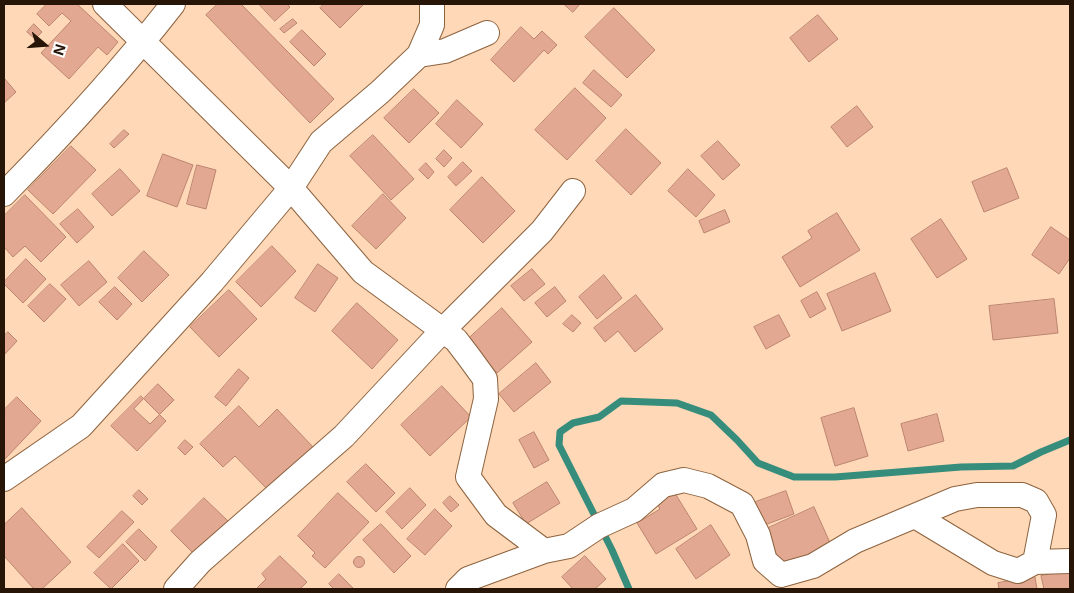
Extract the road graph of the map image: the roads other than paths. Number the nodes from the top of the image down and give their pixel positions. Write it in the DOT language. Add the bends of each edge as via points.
graph roads {
  1 [pos="105,4"];
  2 [pos="173,4"];
  3 [pos="432,4"];
  4 [pos="487,33"];
  5 [pos="143,42"];
  6 [pos="419,55"];
  7 [pos="291,188"];
  8 [pos="573,191"];
  9 [pos="4,194"];
  10 [pos="443,330"];
  11 [pos="4,479"];
  12 [pos="915,516"];
  13 [pos="544,551"];
  14 [pos="1070,561"];
  15 [pos="1035,562"];
  16 [pos="176,589"];
  17 [pos="458,589"];
  1 -- 5 [label="street"];
  2 -- 5 [label="street"];
  3 -- 6 [label="street" via="432,25"];
  4 -- 6 [label="street" via="445,51"];
  5 -- 7 [label="street"];
  5 -- 9 [label="street"];
  6 -- 7 [label="street" via="322,142"];
  7 -- 10 [label="street" via="363,272"];
  7 -- 11 [label="street" via="212,282 81,426"];
  8 -- 10 [label="street" via="542,231"];
  10 -- 13 [label="street" via="456,340 485,379 486,398 468,477 496,516"];
  10 -- 16 [label="street" via="344,436 200,562"];
  12 -- 13 [label="street" via="855,541 814,566 780,575 765,561 758,535 742,504 708,486 684,480 663,485 634,510 603,524 569,546"];
  12 -- 15 [label="street" via="993,564 1018,571"];
  12 -- 15 [label="street" via="970,496 1022,495 1036,502 1044,515"];
  13 -- 17 [label="street" via="468,579"];
  14 -- 15 [label="street"];
}
